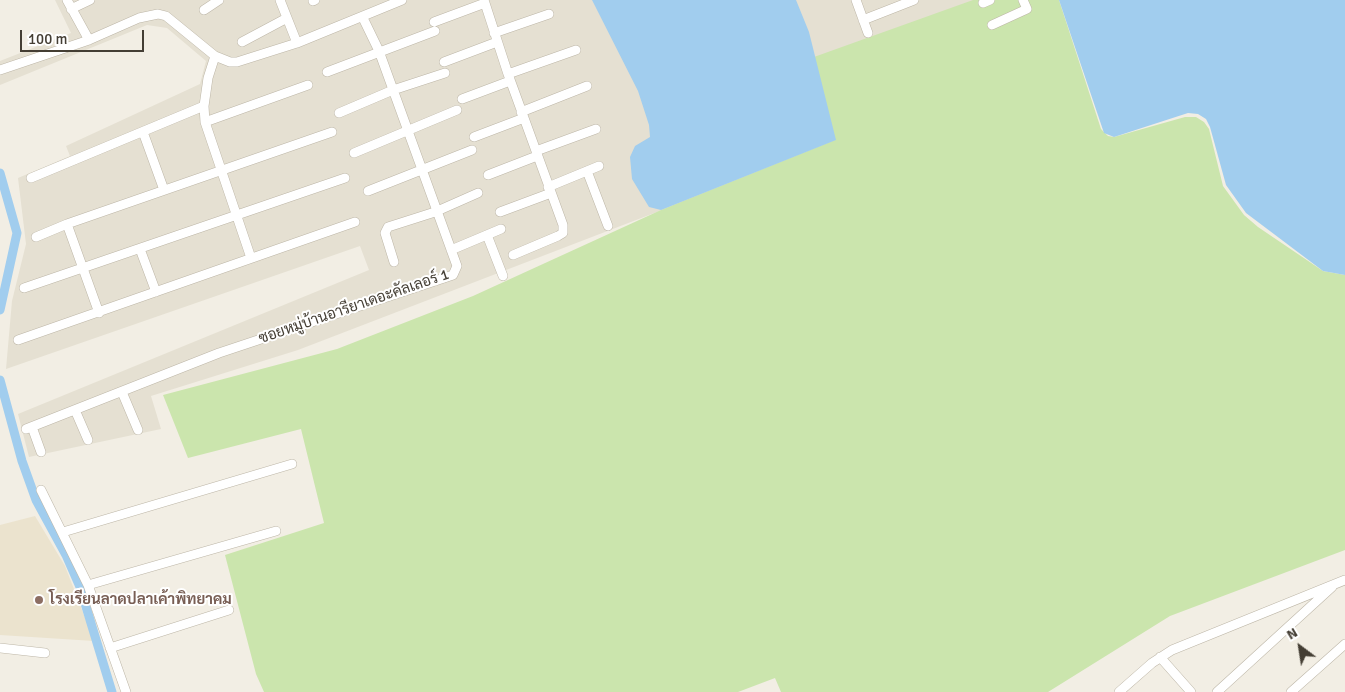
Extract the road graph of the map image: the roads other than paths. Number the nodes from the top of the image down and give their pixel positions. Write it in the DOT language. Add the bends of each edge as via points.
graph roads {
  1 [pos="90,0"];
  2 [pos="219,0"];
  3 [pos="280,0"];
  4 [pos="402,0"];
  5 [pos="856,0"];
  6 [pos="914,0"];
  7 [pos="1023,0"];
  8 [pos="484,2"];
  9 [pos="69,4"];
  10 [pos="204,10"];
  11 [pos="549,14"];
  12 [pos="287,18"];
  13 [pos="363,18"];
  14 [pos="863,20"];
  15 [pos="992,26"];
  16 [pos="868,33"];
  17 [pos="496,38"];
  18 [pos="89,40"];
  19 [pos="242,42"];
  20 [pos="297,43"];
  21 [pos="576,50"];
  22 [pos="379,51"];
  23 [pos="215,56"];
  24 [pos="444,62"];
  25 [pos="0,70"];
  26 [pos="327,72"];
  27 [pos="445,73"];
  28 [pos="509,78"];
  29 [pos="308,85"];
  30 [pos="587,86"];
  31 [pos="393,90"];
  32 [pos="462,99"];
  33 [pos="204,106"];
  34 [pos="456,110"];
  35 [pos="339,113"];
  36 [pos="522,115"];
  37 [pos="205,122"];
  38 [pos="596,129"];
  39 [pos="408,130"];
  40 [pos="143,132"];
  41 [pos="332,132"];
  42 [pos="474,137"];
  43 [pos="472,150"];
  44 [pos="354,153"];
  45 [pos="536,154"];
  46 [pos="599,166"];
  47 [pos="220,171"];
  48 [pos="422,171"];
  49 [pos="587,171"];
  50 [pos="488,175"];
  51 [pos="31,178"];
  52 [pos="345,178"];
  53 [pos="164,190"];
  54 [pos="550,190"];
  55 [pos="368,191"];
  56 [pos="478,193"];
  57 [pos="435,212"];
  58 [pos="500,212"];
  59 [pos="236,215"];
  60 [pos="355,222"];
  61 [pos="67,224"];
  62 [pos="608,226"];
  63 [pos="501,230"];
  64 [pos="487,235"];
  65 [pos="36,237"];
  66 [pos="140,248"];
  67 [pos="451,250"];
  68 [pos="513,255"];
  69 [pos="251,258"];
  70 [pos="394,262"];
  71 [pos="82,269"];
  72 [pos="503,276"];
  73 [pos="24,288"];
  74 [pos="156,292"];
  75 [pos="99,313"];
  76 [pos="18,340"];
  77 [pos="122,392"];
  78 [pos="75,410"];
  79 [pos="138,430"];
  80 [pos="88,440"];
  81 [pos="41,452"];
  82 [pos="292,464"];
  83 [pos="41,490"];
  84 [pos="276,531"];
  85 [pos="64,532"];
  86 [pos="1345,580"];
  87 [pos="88,584"];
  88 [pos="1336,584"];
  89 [pos="229,610"];
  90 [pos="1345,644"];
  91 [pos="0,648"];
  92 [pos="110,648"];
  93 [pos="45,652"];
  94 [pos="1160,657"];
  95 [pos="126,692"];
  96 [pos="1119,692"];
  97 [pos="1191,692"];
  98 [pos="1217,692"];
  99 [pos="1291,692"];
  1 -- 9 [label="street"];
  2 -- 10 [label="street"];
  3 -- 12 [label="street"];
  4 -- 13 [label="street"];
  5 -- 14 [label="street"];
  6 -- 14 [label="street"];
  7 -- 15 [label="street" via="1027,9"];
  8 -- 17 [label="street"];
  8 -- 22 [label="street"];
  9 -- 18 [label="street"];
  11 -- 17 [label="street"];
  12 -- 19 [label="street"];
  12 -- 20 [label="street"];
  13 -- 20 [label="street"];
  13 -- 22 [label="street, ซอยหมู่บ้านอารียาเดอะคัลเลอร์ 1"];
  14 -- 16 [label="street"];
  17 -- 24 [label="street"];
  17 -- 28 [label="street"];
  18 -- 23 [label="street" via="139,18 158,14 166,16"];
  18 -- 25 [label="street"];
  20 -- 23 [label="street" via="238,62"];
  21 -- 28 [label="street"];
  22 -- 26 [label="street"];
  22 -- 31 [label="street, ซอยหมู่บ้านอารียาเดอะคัลเลอร์ 1"];
  23 -- 33 [label="street"];
  27 -- 31 [label="street"];
  28 -- 32 [label="street"];
  28 -- 36 [label="street"];
  29 -- 37 [label="street"];
  30 -- 36 [label="street"];
  31 -- 35 [label="street"];
  31 -- 39 [label="street, ซอยหมู่บ้านอารียาเดอะคัลเลอร์ 1"];
  33 -- 37 [label="street"];
  33 -- 40 [label="street"];
  34 -- 39 [label="street"];
  36 -- 42 [label="street"];
  36 -- 45 [label="street"];
  37 -- 47 [label="street"];
  38 -- 45 [label="street"];
  39 -- 44 [label="street"];
  39 -- 48 [label="street, ซอยหมู่บ้านอารียาเดอะคัลเลอร์ 1"];
  40 -- 51 [label="street"];
  40 -- 53 [label="street"];
  41 -- 47 [label="street"];
  43 -- 48 [label="street"];
  45 -- 50 [label="street"];
  45 -- 54 [label="street"];
  46 -- 49 [label="street"];
  47 -- 53 [label="street"];
  47 -- 59 [label="street"];
  48 -- 55 [label="street"];
  48 -- 57 [label="street, ซอยหมู่บ้านอารียาเดอะคัลเลอร์ 1"];
  49 -- 54 [label="street"];
  49 -- 62 [label="street"];
  52 -- 59 [label="street"];
  53 -- 61 [label="street"];
  54 -- 58 [label="street"];
  54 -- 68 [label="street" via="563,233"];
  56 -- 57 [label="street"];
  57 -- 67 [label="street, ซอยหมู่บ้านอารียาเดอะคัลเลอร์ 1"];
  57 -- 70 [label="street" via="385,229"];
  59 -- 66 [label="street"];
  59 -- 69 [label="street"];
  60 -- 69 [label="street"];
  61 -- 65 [label="street"];
  61 -- 71 [label="street"];
  63 -- 64 [label="street"];
  64 -- 67 [label="street"];
  64 -- 72 [label="street"];
  66 -- 71 [label="street"];
  66 -- 74 [label="street"];
  67 -- 77 [label="street, ซอยหมู่บ้านอารียาเดอะคัลเลอร์ 1" via="457,269 448,278 218,353"];
  69 -- 74 [label="street"];
  71 -- 73 [label="street"];
  71 -- 75 [label="street"];
  74 -- 75 [label="street"];
  75 -- 76 [label="street"];
  77 -- 78 [label="street, ซอยหมู่บ้านอารียาเดอะคัลเลอร์ 1"];
  77 -- 79 [label="street"];
  78 -- 80 [label="street"];
  78 -- 81 [label="street, ซอยหมู่บ้านอารียาเดอะคัลเลอร์ 1" via="29,428"];
  82 -- 85 [label="street"];
  83 -- 85 [label="street"];
  84 -- 87 [label="street"];
  85 -- 87 [label="street"];
  86 -- 88 [label="street"];
  87 -- 92 [label="street"];
  88 -- 94 [label="street"];
  88 -- 98 [label="street"];
  89 -- 92 [label="street"];
  90 -- 99 [label="street"];
  91 -- 93 [label="street"];
  92 -- 95 [label="street"];
  94 -- 96 [label="street"];
  94 -- 97 [label="street"];
}
